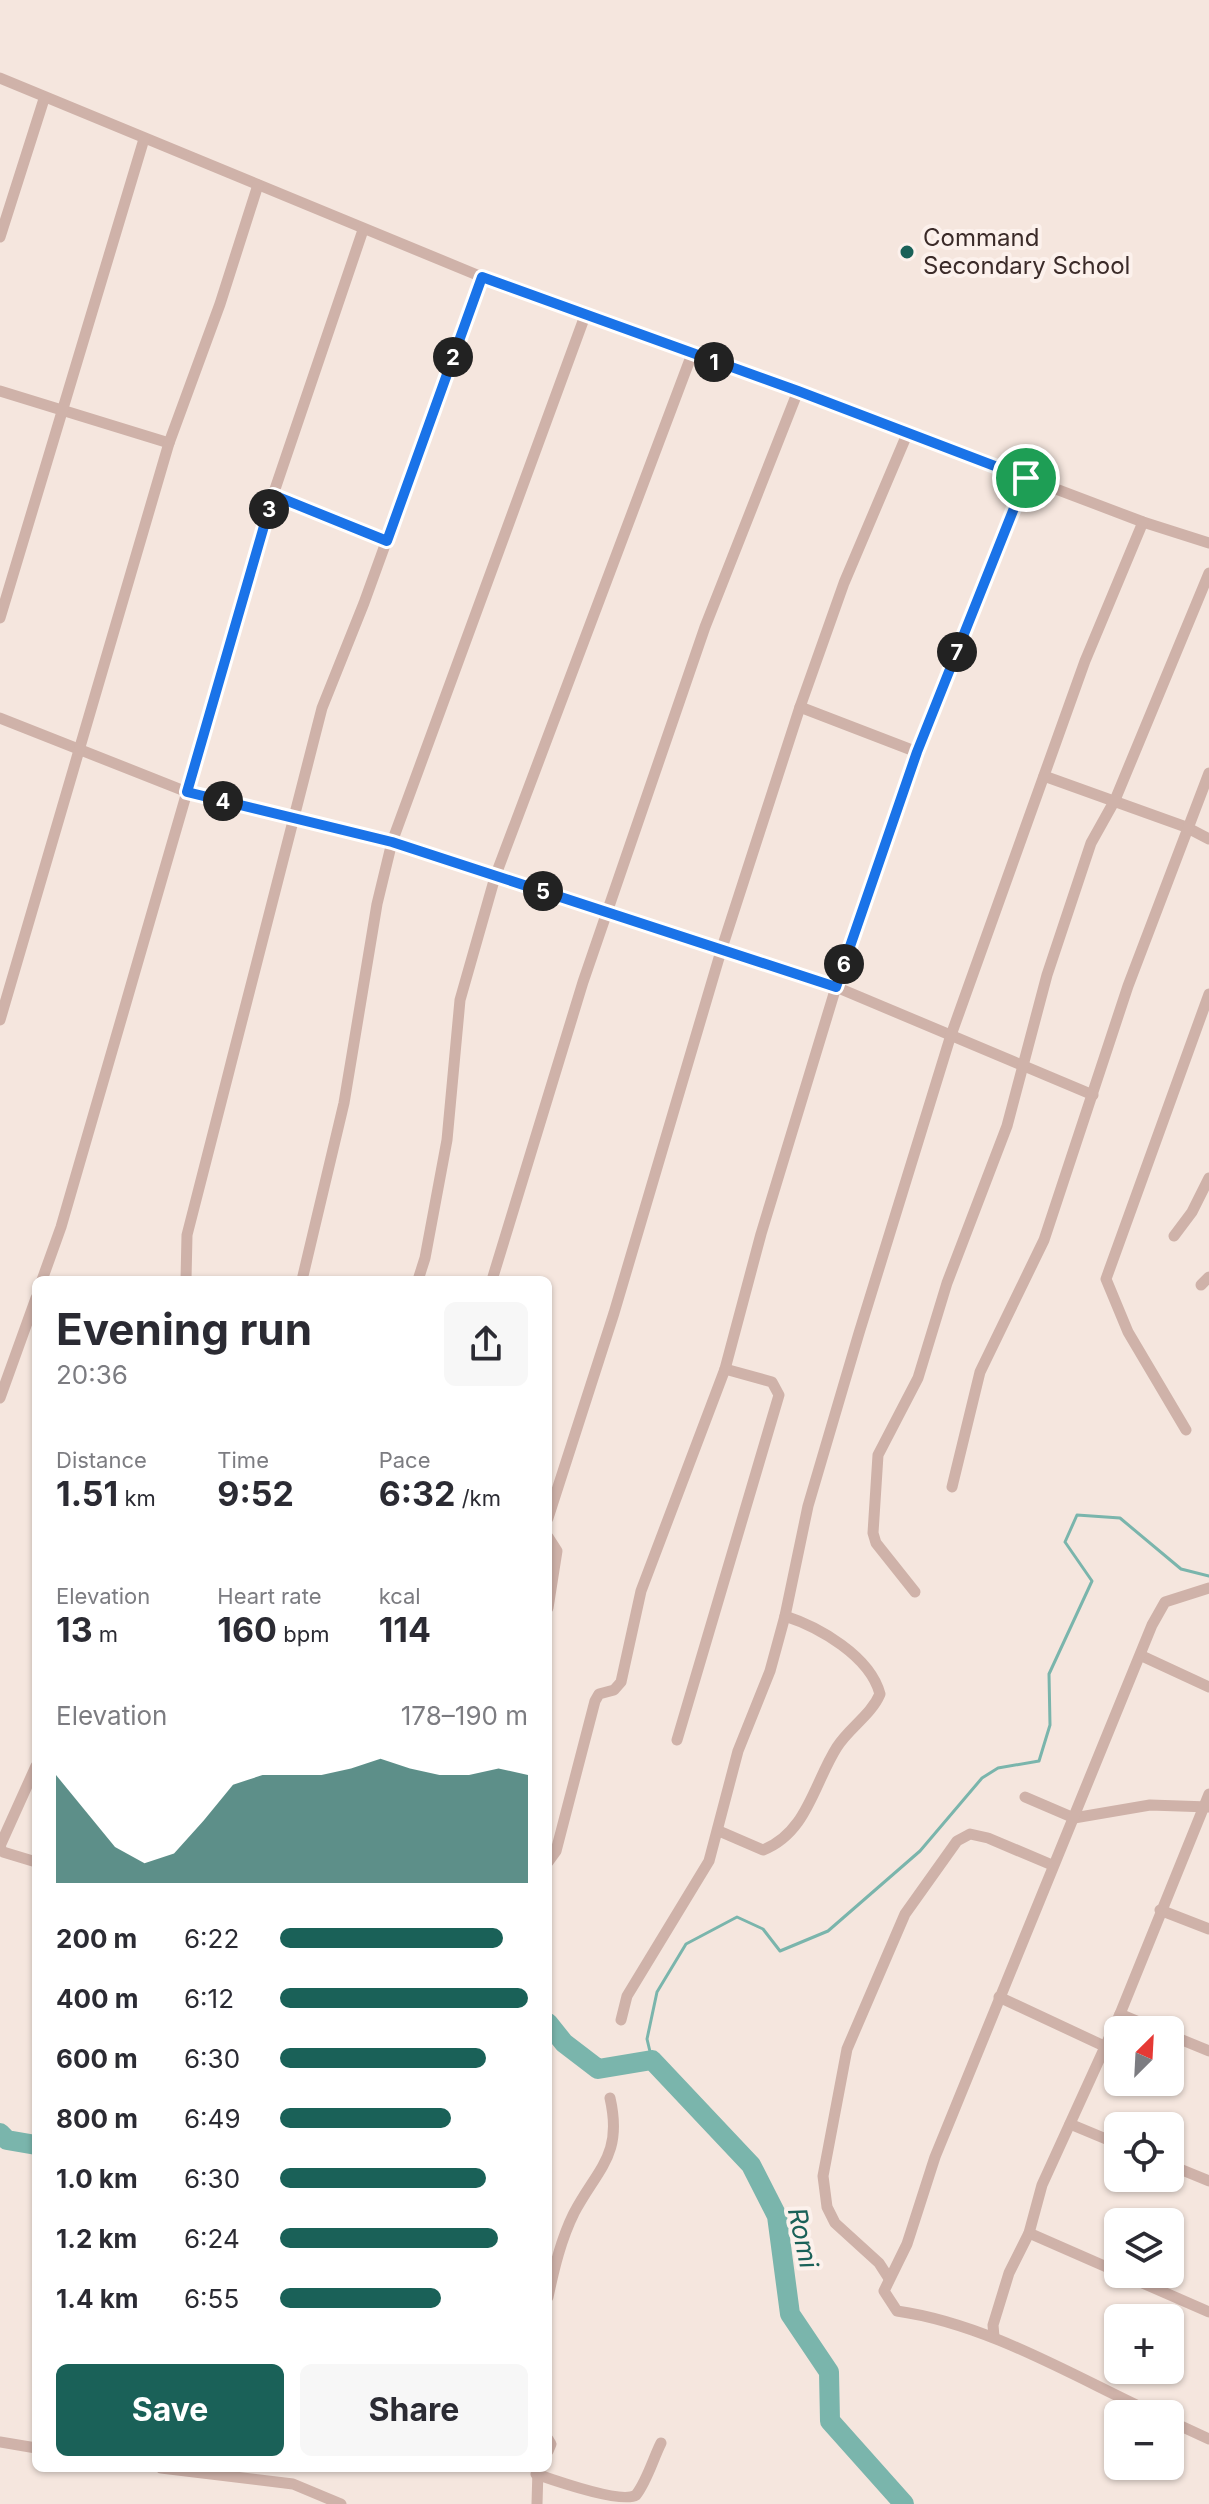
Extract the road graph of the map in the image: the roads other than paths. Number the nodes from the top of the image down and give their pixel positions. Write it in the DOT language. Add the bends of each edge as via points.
graph roads {
  1 [pos="0,78"];
  2 [pos="44,99"];
  3 [pos="144,139"];
  4 [pos="258,185"];
  5 [pos="363,230"];
  6 [pos="0,237"];
  7 [pos="482,277"];
  8 [pos="586,313"];
  9 [pos="692,354"];
  10 [pos="0,391"];
  11 [pos="798,391"];
  12 [pos="63,409"];
  13 [pos="908,432"];
  14 [pos="169,443"];
  15 [pos="1026,478"];
  16 [pos="273,495"];
  17 [pos="1143,522"];
  18 [pos="387,541"];
  19 [pos="1209,543"];
  20 [pos="1209,573"];
  21 [pos="0,618"];
  22 [pos="800,707"];
  23 [pos="0,718"];
  24 [pos="78,751"];
  25 [pos="917,752"];
  26 [pos="1209,773"];
  27 [pos="1044,776"];
  28 [pos="187,792"];
  29 [pos="1115,800"];
  30 [pos="292,818"];
  31 [pos="1186,827"];
  32 [pos="1209,839"];
  33 [pos="392,842"];
  34 [pos="495,877"];
  35 [pos="607,914"];
  36 [pos="721,951"];
  37 [pos="836,987"];
  38 [pos="1209,994"];
  39 [pos="0,1020"];
  40 [pos="950,1038"];
  41 [pos="1026,1065"];
  42 [pos="1093,1095"];
  43 [pos="1209,1178"];
  44 [pos="1174,1236"];
  45 [pos="43,1276"];
  46 [pos="186,1276"];
  47 [pos="303,1276"];
  48 [pos="419,1276"];
  49 [pos="493,1276"];
  50 [pos="32,1309"];
  51 [pos="725,1369"];
  52 [pos="0,1398"];
  53 [pos="1186,1430"];
  54 [pos="952,1487"];
  55 [pos="552,1505"];
  56 [pos="552,1544"];
  57 [pos="552,1583"];
  58 [pos="1209,1588"];
  59 [pos="915,1592"];
  60 [pos="785,1616"];
  61 [pos="1142,1656"];
  62 [pos="1209,1687"];
  63 [pos="677,1740"];
  64 [pos="32,1775"];
  65 [pos="1025,1797"];
  66 [pos="1208,1802"];
  67 [pos="1074,1818"];
  68 [pos="719,1831"];
  69 [pos="0,1846"];
  70 [pos="552,1856"];
  71 [pos="32,1861"];
  72 [pos="1052,1865"];
  73 [pos="1160,1910"];
  74 [pos="1209,1929"];
  75 [pos="999,1997"];
  76 [pos="1120,2014"];
  77 [pos="1125,2016"];
  78 [pos="621,2020"];
  79 [pos="1184,2041"];
  80 [pos="1104,2046"];
  81 [pos="1209,2051"];
  82 [pos="610,2098"];
  83 [pos="1070,2124"];
  84 [pos="1104,2138"];
  85 [pos="1184,2171"];
  86 [pos="1209,2181"];
  87 [pos="1029,2233"];
  88 [pos="1104,2266"];
  89 [pos="888,2277"];
  90 [pos="552,2278"];
  91 [pos="1154,2288"];
  92 [pos="1209,2312"];
  93 [pos="994,2337"];
  94 [pos="1126,2400"];
  95 [pos="1184,2427"];
  96 [pos="1209,2439"];
  97 [pos="0,2442"];
  98 [pos="661,2443"];
  99 [pos="32,2447"];
  100 [pos="194,2472"];
  101 [pos="537,2472"];
  102 [pos="539,2472"];
  103 [pos="341,2504"];
  104 [pos="537,2504"];
  1 -- 2 [label="street"];
  2 -- 3 [label="street"];
  2 -- 6 [label="street"];
  3 -- 4 [label="street"];
  3 -- 12 [label="street"];
  4 -- 5 [label="street"];
  4 -- 14 [label="street"];
  5 -- 7 [label="street"];
  5 -- 16 [label="street"];
  7 -- 8 [label="street"];
  7 -- 18 [label="street"];
  8 -- 9 [label="street"];
  8 -- 33 [label="street"];
  9 -- 11 [label="street"];
  9 -- 34 [label="street"];
  10 -- 12 [label="street"];
  11 -- 13 [label="street"];
  11 -- 35 [label="street" via="705,627"];
  12 -- 14 [label="street"];
  12 -- 21 [label="street"];
  13 -- 15 [label="street"];
  13 -- 22 [label="street" via="844,583"];
  14 -- 24 [label="street"];
  15 -- 17 [label="street"];
  15 -- 25 [label="street"];
  16 -- 18 [label="street"];
  16 -- 28 [label="street"];
  17 -- 19 [label="street"];
  17 -- 27 [label="street"];
  18 -- 30 [label="street" via="322,708"];
  20 -- 29 [label="street"];
  22 -- 25 [label="street"];
  22 -- 36 [label="street"];
  23 -- 24 [label="street"];
  24 -- 28 [label="street"];
  24 -- 39 [label="street"];
  25 -- 37 [label="street"];
  26 -- 31 [label="street"];
  27 -- 29 [label="street"];
  27 -- 40 [label="street"];
  28 -- 30 [label="street"];
  28 -- 45 [label="street"];
  29 -- 31 [label="street"];
  29 -- 41 [label="street" via="1091,843 1047,975"];
  30 -- 33 [label="street"];
  30 -- 46 [label="street" via="187,1235"];
  31 -- 32 [label="street"];
  31 -- 42 [label="street"];
  33 -- 34 [label="street"];
  33 -- 47 [label="street" via="344,1103"];
  34 -- 35 [label="street"];
  34 -- 48 [label="street" via="460,1000 447,1140"];
  35 -- 36 [label="street"];
  35 -- 49 [label="street"];
  36 -- 37 [label="street"];
  36 -- 55 [label="street"];
  37 -- 40 [label="street"];
  37 -- 51 [label="street"];
  38 -- 53 [label="street" via="1106,1279 1128,1332"];
  40 -- 41 [label="street"];
  40 -- 60 [label="street" via="808,1506"];
  41 -- 42 [label="street"];
  41 -- 59 [label="street" via="918,1378 878,1455 873,1533"];
  42 -- 54 [label="street" via="1044,1240 980,1372"];
  43 -- 44 [label="street"];
  50 -- 52 [label="street"];
  51 -- 63 [label="street" via="772,1382 779,1395"];
  51 -- 70 [label="street" via="646,1576 621,1682 595,1701"];
  56 -- 57 [label="street" via="557,1551"];
  58 -- 61 [label="street" via="1165,1602"];
  60 -- 68 [label="street" via="738,1751"];
  60 -- 68 [label="street" via="826,1632 852,1654 880,1694 838,1746 787,1837 763,1850"];
  61 -- 62 [label="street"];
  61 -- 67 [label="street"];
  64 -- 69 [label="street"];
  65 -- 67 [label="street"];
  66 -- 67 [label="street"];
  66 -- 73 [label="street"];
  67 -- 72 [label="street"];
  68 -- 78 [label="street" via="699,1883 652,1951 627,1996"];
  69 -- 71 [label="street" via="3,1852"];
  72 -- 75 [label="street"];
  72 -- 89 [label="street" via="988,1838 970,1834 957,1841 905,1914 847,2049 823,2176 827,2207 835,2223"];
  73 -- 74 [label="street"];
  73 -- 76 [label="street"];
  75 -- 80 [label="street"];
  75 -- 89 [label="street" via="935,2157 907,2244"];
  76 -- 77 [label="street"];
  79 -- 81 [label="street"];
  80 -- 83 [label="street"];
  82 -- 90 [label="street" via="616,2124 613,2147 574,2214"];
  83 -- 84 [label="street"];
  83 -- 87 [label="street" via="1042,2185"];
  85 -- 86 [label="street"];
  87 -- 88 [label="street"];
  87 -- 93 [label="street" via="1009,2273"];
  89 -- 93 [label="street" via="884,2291 897,2311"];
  91 -- 92 [label="street"];
  93 -- 94 [label="street"];
  95 -- 96 [label="street"];
  97 -- 99 [label="street"];
  98 -- 102 [label="street" via="635,2497 625,2503 606,2501"];
  100 -- 103 [label="street" via="293,2484"];
  101 -- 104 [label="street"];
}
